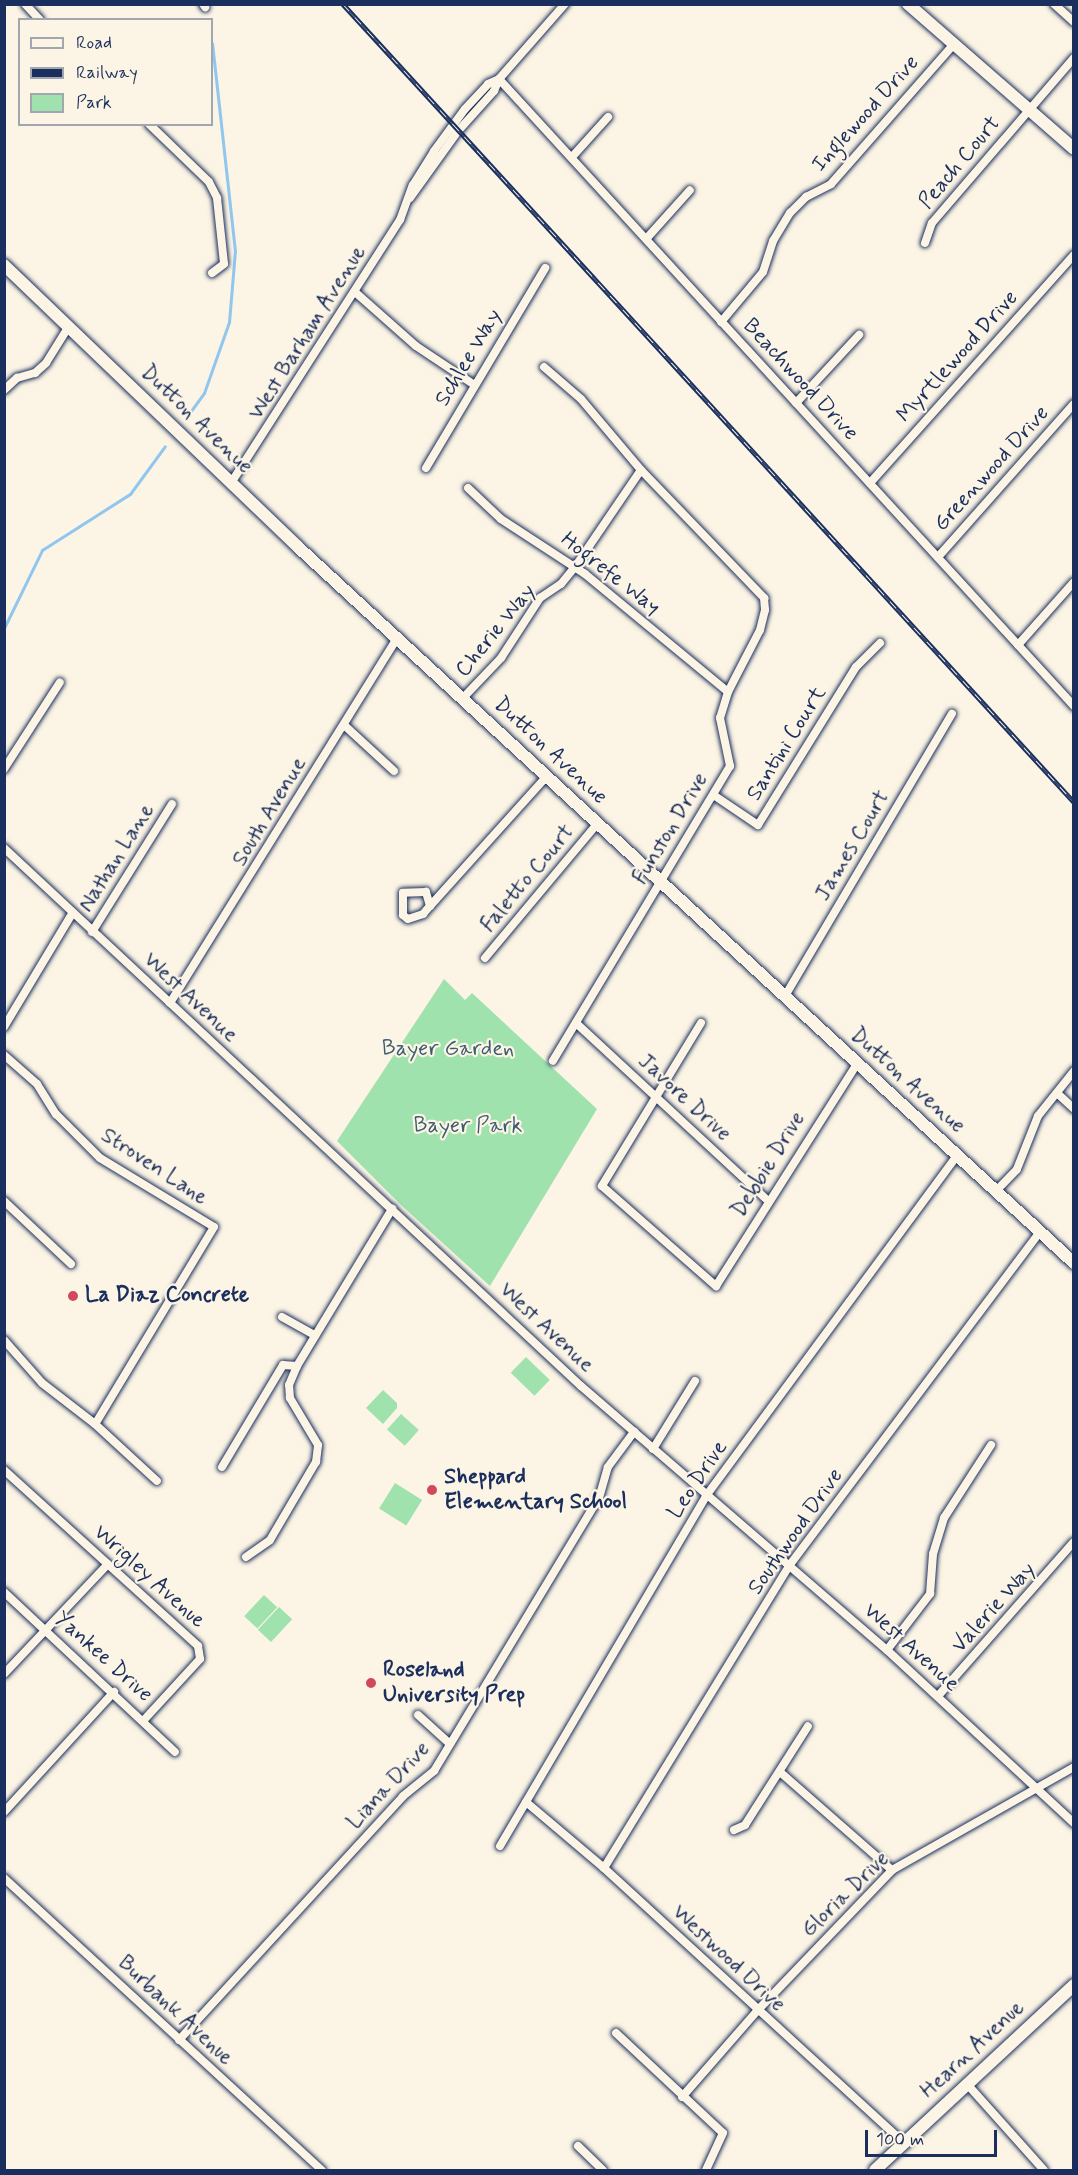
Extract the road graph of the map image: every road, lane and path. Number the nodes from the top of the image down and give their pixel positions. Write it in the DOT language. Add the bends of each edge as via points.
graph roads {
  1 [pos="25,4"];
  2 [pos="565,4"];
  3 [pos="909,4"];
  4 [pos="1054,4"];
  5 [pos="38,18"];
  6 [pos="1074,22"];
  7 [pos="954,44"];
  8 [pos="1074,58"];
  9 [pos="499,79"];
  10 [pos="1028,109"];
  11 [pos="608,117"];
  12 [pos="151,126"];
  13 [pos="1074,149"];
  14 [pos="572,156"];
  15 [pos="690,190"];
  16 [pos="647,238"];
  17 [pos="925,243"];
  18 [pos="1074,255"];
  19 [pos="4,265"];
  20 [pos="545,268"];
  21 [pos="212,273"];
  22 [pos="355,292"];
  23 [pos="722,322"];
  24 [pos="69,326"];
  25 [pos="859,335"];
  26 [pos="544,367"];
  27 [pos="473,384"];
  28 [pos="4,390"];
  29 [pos="796,403"];
  30 [pos="1074,404"];
  31 [pos="426,468"];
  32 [pos="641,470"];
  33 [pos="231,483"];
  34 [pos="870,483"];
  35 [pos="468,488"];
  36 [pos="938,557"];
  37 [pos="575,567"];
  38 [pos="1074,582"];
  39 [pos="397,639"];
  40 [pos="880,643"];
  41 [pos="1018,645"];
  42 [pos="60,682"];
  43 [pos="728,692"];
  44 [pos="462,699"];
  45 [pos="1074,706"];
  46 [pos="952,714"];
  47 [pos="344,725"];
  48 [pos="4,769"];
  49 [pos="394,771"];
  50 [pos="546,777"];
  51 [pos="715,796"];
  52 [pos="172,804"];
  53 [pos="598,824"];
  54 [pos="4,848"];
  55 [pos="659,882"];
  56 [pos="430,906"];
  57 [pos="72,914"];
  58 [pos="92,932"];
  59 [pos="485,958"];
  60 [pos="785,996"];
  61 [pos="170,1003"];
  62 [pos="576,1023"];
  63 [pos="701,1023"];
  64 [pos="4,1027"];
  65 [pos="4,1055"];
  66 [pos="553,1061"];
  67 [pos="855,1065"];
  68 [pos="1074,1071"];
  69 [pos="1057,1093"];
  70 [pos="655,1096"];
  71 [pos="1074,1108"];
  72 [pos="957,1155"];
  73 [pos="996,1191"];
  74 [pos="767,1200"];
  75 [pos="4,1201"];
  76 [pos="392,1209"];
  77 [pos="1040,1232"];
  78 [pos="1074,1263"];
  79 [pos="71,1264"];
  80 [pos="282,1317"];
  81 [pos="315,1335"];
  82 [pos="4,1340"];
  83 [pos="297,1366"];
  84 [pos="695,1381"];
  85 [pos="96,1424"];
  86 [pos="634,1432"];
  87 [pos="991,1444"];
  88 [pos="653,1449"];
  89 [pos="222,1467"];
  90 [pos="4,1470"];
  91 [pos="157,1481"];
  92 [pos="706,1496"];
  93 [pos="1074,1542"];
  94 [pos="246,1557"];
  95 [pos="108,1564"];
  96 [pos="789,1566"];
  97 [pos="4,1592"];
  98 [pos="47,1631"];
  99 [pos="887,1650"];
  100 [pos="4,1674"];
  101 [pos="114,1692"];
  102 [pos="938,1696"];
  103 [pos="418,1715"];
  104 [pos="144,1720"];
  105 [pos="808,1726"];
  106 [pos="450,1744"];
  107 [pos="175,1752"];
  108 [pos="1074,1767"];
  109 [pos="780,1772"];
  110 [pos="1035,1787"];
  111 [pos="526,1802"];
  112 [pos="4,1812"];
  113 [pos="1074,1823"];
  114 [pos="734,1830"];
  115 [pos="500,1846"];
  116 [pos="604,1868"];
  117 [pos="892,1870"];
  118 [pos="4,1878"];
  119 [pos="1074,1985"];
  120 [pos="757,2011"];
  121 [pos="616,2033"];
  122 [pos="179,2040"];
  123 [pos="967,2084"];
  124 [pos="682,2097"];
  125 [pos="904,2143"];
  126 [pos="578,2146"];
  127 [pos="322,2170"];
  128 [pos="603,2170"];
  129 [pos="706,2170"];
  130 [pos="875,2170"];
  131 [pos="1044,2170"];
  1 -- 5 [label="street"];
  2 -- 9 [label="street, West Barham Avenue"];
  3 -- 7 [label="main road"];
  4 -- 6 [label="street"];
  7 -- 10 [label="main road"];
  7 -- 23 [label="street, Inglewood Drive" via="831,184 806,197 790,213 773,242 763,272"];
  8 -- 10 [label="street, Peach Court"];
  9 -- 14 [label="street, Beachwood Drive"];
  9 -- 22 [label="street, West Barham Avenue" via="488,84 413,185 410,198"];
  10 -- 13 [label="main road"];
  10 -- 17 [label="street, Peach Court" via="932,223"];
  11 -- 14 [label="street"];
  12 -- 21 [label="street" via="209,182 218,198 224,264"];
  14 -- 16 [label="street, Beachwood Drive"];
  15 -- 16 [label="street"];
  16 -- 23 [label="street, Beachwood Drive"];
  18 -- 34 [label="street, Myrtlewood Drive"];
  19 -- 24 [label="main road, Dutton Avenue"];
  20 -- 27 [label="street, Schlee Way"];
  22 -- 27 [label="street" via="416,346"];
  22 -- 33 [label="street, West Barham Avenue"];
  23 -- 29 [label="street, Beachwood Drive"];
  24 -- 28 [label="street" via="46,363 34,373 17,378"];
  24 -- 33 [label="main road, Dutton Avenue"];
  25 -- 29 [label="street"];
  26 -- 32 [label="street, Funston Drive" via="580,399"];
  27 -- 31 [label="street, Schlee Way"];
  29 -- 34 [label="street, Beachwood Drive"];
  30 -- 36 [label="street, Greenwood Drive"];
  32 -- 37 [label="street, Cherie Way"];
  32 -- 43 [label="street, Funston Drive" via="764,598 760,630"];
  33 -- 39 [label="main road, Dutton Avenue"];
  34 -- 36 [label="street, Beachwood Drive"];
  35 -- 37 [label="street, Hogrefe Way" via="501,519"];
  36 -- 41 [label="street, Beachwood Drive"];
  37 -- 43 [label="street, Hogrefe Way"];
  37 -- 44 [label="street, Cherie Way" via="561,584 540,598 501,658"];
  38 -- 41 [label="street"];
  39 -- 44 [label="main road, Dutton Avenue"];
  39 -- 47 [label="street, South Avenue"];
  40 -- 51 [label="street, Santini Court" via="856,667 758,825"];
  41 -- 45 [label="street, Beachwood Drive"];
  42 -- 48 [label="street"];
  43 -- 51 [label="street, Funston Drive" via="720,718 730,766"];
  44 -- 50 [label="main road, Dutton Avenue"];
  46 -- 60 [label="street, James Court"];
  47 -- 49 [label="street"];
  47 -- 61 [label="street, South Avenue"];
  50 -- 53 [label="main road, Dutton Avenue"];
  50 -- 56 [label="street"];
  51 -- 55 [label="street, Funston Drive"];
  52 -- 58 [label="street, Nathan Lane"];
  53 -- 55 [label="main road, Dutton Avenue"];
  53 -- 59 [label="street, Faletto Court"];
  54 -- 57 [label="street, West Avenue"];
  55 -- 60 [label="main road, Dutton Avenue"];
  55 -- 62 [label="street, Funston Drive"];
  57 -- 58 [label="street, West Avenue"];
  57 -- 64 [label="street"];
  58 -- 61 [label="street, West Avenue"];
  60 -- 67 [label="main road, Dutton Avenue"];
  61 -- 76 [label="street, West Avenue"];
  62 -- 66 [label="street, Funston Drive"];
  62 -- 70 [label="street, Javore Drive"];
  63 -- 70 [label="street"];
  65 -- 85 [label="street, Stroven Lane" via="37,1084 56,1114 99,1158 214,1227"];
  67 -- 72 [label="main road, Dutton Avenue"];
  67 -- 74 [label="street, Debbie Drive"];
  68 -- 69 [label="street"];
  69 -- 71 [label="street"];
  69 -- 73 [label="street" via="1038,1116 1017,1169"];
  70 -- 74 [label="street, Javore Drive"];
  70 -- 74 [label="street, Debbie Drive" via="602,1186 716,1286"];
  72 -- 73 [label="main road, Dutton Avenue"];
  72 -- 92 [label="street, Leo Drive"];
  73 -- 77 [label="main road, Dutton Avenue"];
  75 -- 79 [label="street"];
  76 -- 81 [label="street"];
  76 -- 86 [label="street, West Avenue"];
  77 -- 78 [label="main road, Dutton Avenue"];
  77 -- 96 [label="street, Southwood Drive"];
  80 -- 81 [label="street"];
  81 -- 83 [label="street"];
  82 -- 85 [label="street" via="42,1383"];
  83 -- 89 [label="street" via="285,1364 278,1372"];
  83 -- 94 [label="street" via="289,1385 290,1398 318,1445 316,1462 270,1540"];
  84 -- 88 [label="street"];
  85 -- 91 [label="street"];
  86 -- 88 [label="street, West Avenue"];
  86 -- 106 [label="street, Liana Drive" via="608,1467 599,1498"];
  87 -- 99 [label="street" via="944,1518 933,1554 930,1594"];
  88 -- 92 [label="street, West Avenue"];
  90 -- 95 [label="street, Wrigley Avenue"];
  92 -- 96 [label="street, West Avenue"];
  92 -- 111 [label="street, Leo Drive"];
  93 -- 102 [label="street, Valerie Way"];
  95 -- 98 [label="street"];
  95 -- 104 [label="street, Wrigley Avenue" via="201,1652 195,1665"];
  96 -- 99 [label="street, West Avenue"];
  96 -- 116 [label="street, Southwood Drive"];
  97 -- 98 [label="street, Yankee Drive"];
  98 -- 100 [label="street"];
  98 -- 101 [label="street, Yankee Drive"];
  99 -- 102 [label="street, West Avenue"];
  101 -- 104 [label="street, Yankee Drive"];
  101 -- 112 [label="street"];
  102 -- 110 [label="street, West Avenue"];
  103 -- 106 [label="street"];
  104 -- 107 [label="street, Yankee Drive"];
  105 -- 109 [label="street"];
  106 -- 122 [label="street, Liana Drive" via="434,1772 403,1796"];
  108 -- 110 [label="street, Gloria Drive"];
  109 -- 114 [label="street" via="745,1825"];
  109 -- 117 [label="street"];
  110 -- 113 [label="street, West Avenue"];
  110 -- 117 [label="street, Gloria Drive"];
  111 -- 115 [label="street, Leo Drive"];
  111 -- 116 [label="street, Westwood Drive"];
  116 -- 120 [label="street, Westwood Drive"];
  117 -- 120 [label="street, Gloria Drive"];
  118 -- 122 [label="street, Burbank Avenue"];
  119 -- 123 [label="main road, Hearn Avenue"];
  120 -- 124 [label="street, Gloria Drive"];
  120 -- 125 [label="street, Westwood Drive"];
  121 -- 124 [label="street"];
  122 -- 127 [label="street, Burbank Avenue"];
  123 -- 125 [label="main road, Hearn Avenue"];
  123 -- 131 [label="street"];
  124 -- 129 [label="street" via="723,2133"];
  125 -- 130 [label="main road, Hearn Avenue"];
  126 -- 128 [label="street"];
}
